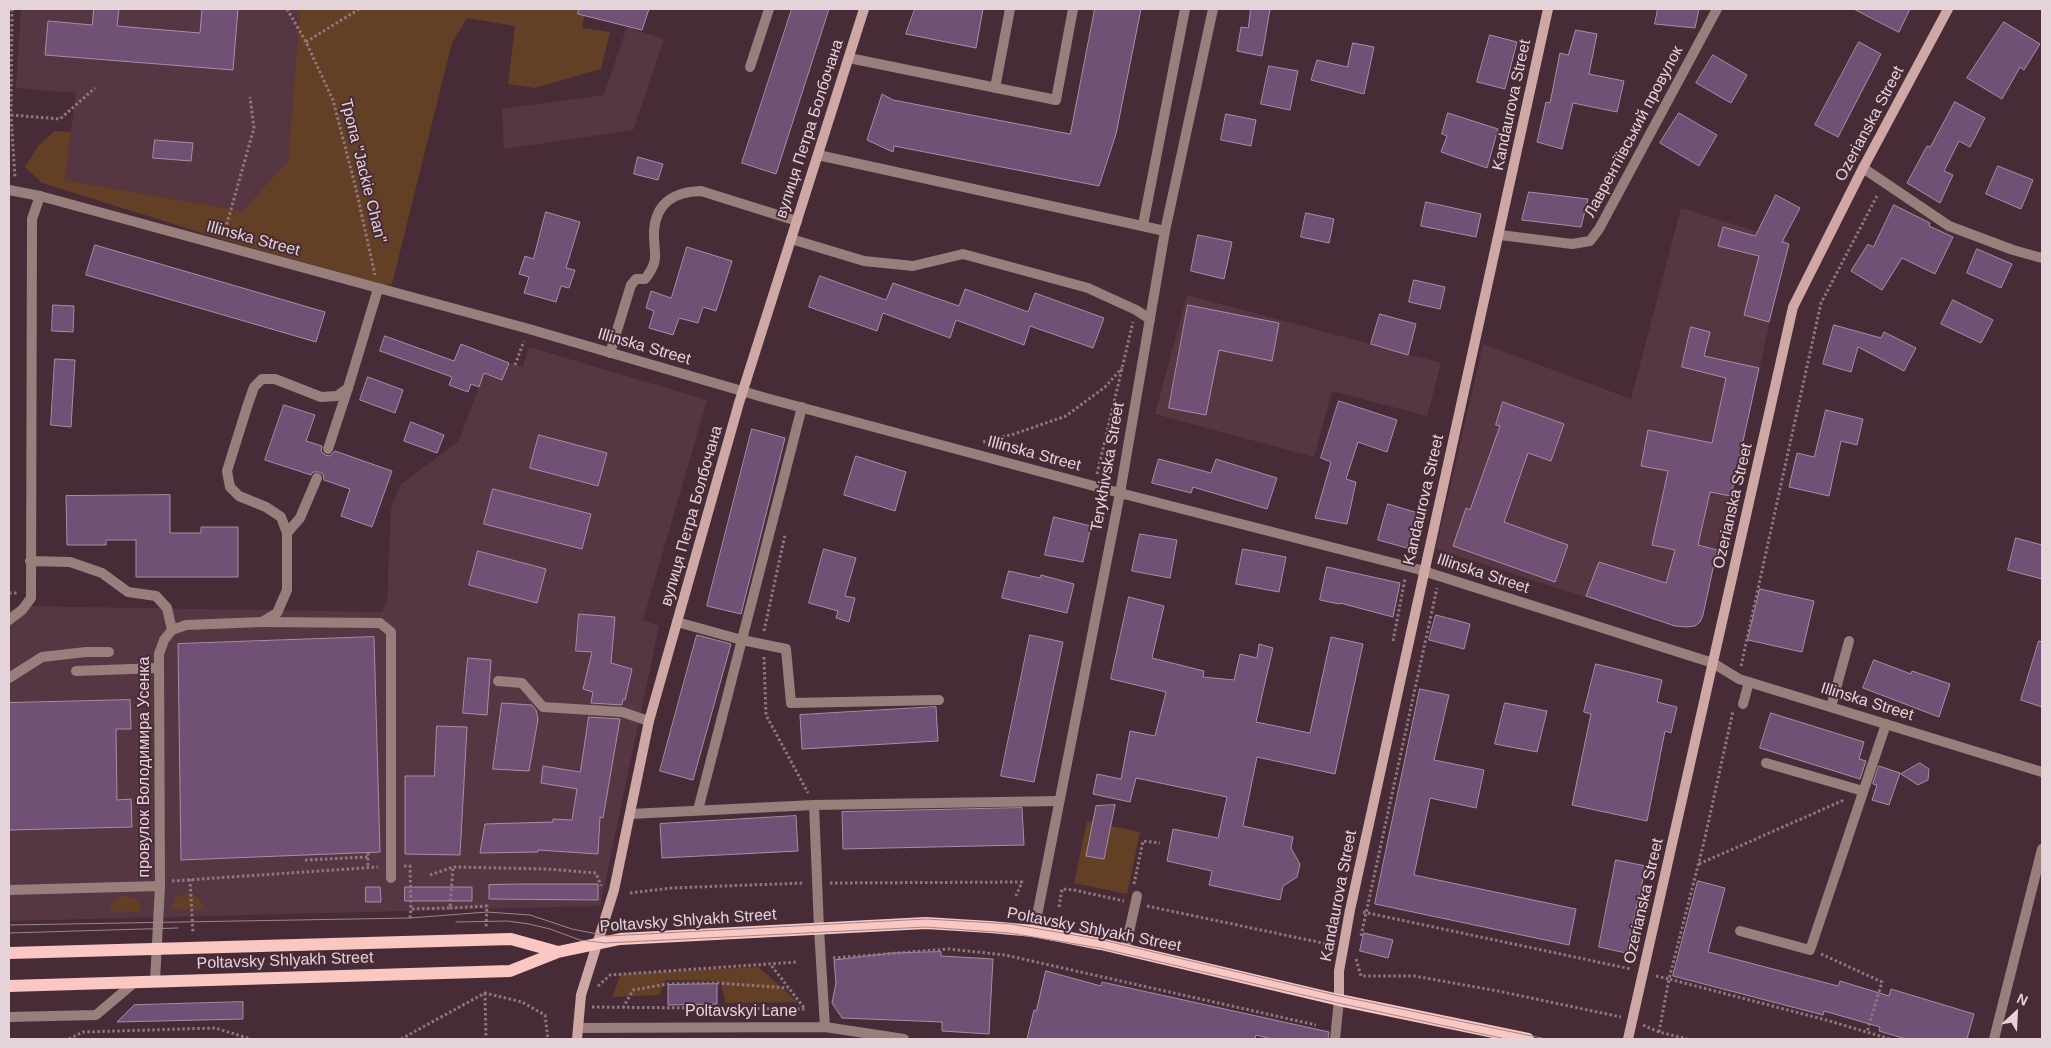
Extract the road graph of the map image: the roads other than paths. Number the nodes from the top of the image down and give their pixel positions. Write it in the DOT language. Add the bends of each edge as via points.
graph roads {
  1 [pos="769,9"];
  2 [pos="864,9"];
  3 [pos="1010,9"];
  4 [pos="1073,9"];
  5 [pos="1185,9"];
  6 [pos="1213,9"];
  7 [pos="1548,9"];
  8 [pos="1717,9"];
  9 [pos="1948,9"];
  10 [pos="848,58"];
  11 [pos="750,67"];
  12 [pos="995,88"];
  13 [pos="818,155"];
  14 [pos="1863,168"];
  15 [pos="12,190"];
  16 [pos="40,196"];
  17 [pos="797,221"];
  18 [pos="1142,225"];
  19 [pos="1165,231"];
  20 [pos="1500,234"];
  21 [pos="791,239"];
  22 [pos="2042,258"];
  23 [pos="378,289"];
  24 [pos="1150,319"];
  25 [pos="610,353"];
  26 [pos="348,388"];
  27 [pos="743,391"];
  28 [pos="802,407"];
  29 [pos="328,449"];
  30 [pos="317,478"];
  31 [pos="1120,493"];
  32 [pos="287,533"];
  33 [pos="30,561"];
  34 [pos="1424,571"];
  35 [pos="9,620"];
  36 [pos="262,622"];
  37 [pos="677,622"];
  38 [pos="172,630"];
  39 [pos="742,640"];
  40 [pos="1849,641"];
  41 [pos="109,652"];
  42 [pos="1713,663"];
  43 [pos="159,668"];
  44 [pos="76,671"];
  45 [pos="9,678"];
  46 [pos="498,681"];
  47 [pos="1744,681"];
  48 [pos="939,700"];
  49 [pos="1738,706"];
  50 [pos="1830,707"];
  51 [pos="649,721"];
  52 [pos="1886,724"];
  53 [pos="1766,763"];
  54 [pos="2042,772"];
  55 [pos="1864,791"];
  56 [pos="1059,801"];
  57 [pos="814,805"];
  58 [pos="698,810"];
  59 [pos="630,814"];
  60 [pos="2042,849"];
  61 [pos="391,878"];
  62 [pos="164,884"];
  63 [pos="9,890"];
  64 [pos="1135,901"];
  65 [pos="820,929"];
  66 [pos="1034,931"];
  67 [pos="1740,931"];
  68 [pos="598,943"];
  69 [pos="156,949"];
  70 [pos="1125,950"];
  71 [pos="558,952"];
  72 [pos="9,953"];
  73 [pos="155,981"];
  74 [pos="135,982"];
  75 [pos="9,986"];
  76 [pos="1339,1000"];
  77 [pos="9,1017"];
  78 [pos="825,1027"];
  79 [pos="578,1028"];
  80 [pos="578,1039"];
  81 [pos="904,1039"];
  82 [pos="1335,1039"];
  83 [pos="1528,1039"];
  84 [pos="1628,1039"];
  85 [pos="1994,1039"];
  1 -- 11 [label="street"];
  2 -- 10 [label="street, вулиця Петра Болбочана"];
  3 -- 12 [label="street"];
  4 -- 12 [label="street" via="1056,100"];
  5 -- 18 [label="street"];
  6 -- 19 [label="street, Terykhivska Street"];
  7 -- 20 [label="street, Kandaurova Street"];
  8 -- 20 [label="street, Лаврентіївський провулок" via="1600,229 1590,242 1572,244"];
  9 -- 14 [label="street, Ozerianska Street"];
  10 -- 12 [label="street"];
  10 -- 13 [label="street, вулиця Петра Болбочана"];
  13 -- 17 [label="street, вулиця Петра Болбочана"];
  13 -- 18 [label="street"];
  14 -- 22 [label="street" via="1949,226"];
  14 -- 42 [label="street, Ozerianska Street" via="1793,307"];
  15 -- 16 [label="street, Illinska Street"];
  16 -- 23 [label="street, Illinska Street"];
  16 -- 33 [label="street" via="32,218"];
  17 -- 21 [label="street, вулиця Петра Болбочана"];
  17 -- 25 [label="street" via="701,191 685,192 671,198 659,211 654,231 656,254 652,270 645,279 636,279 631,285"];
  18 -- 19 [label="street"];
  19 -- 24 [label="street, Terykhivska Street"];
  20 -- 34 [label="street, Kandaurova Street"];
  21 -- 24 [label="street" via="864,261 913,266 963,254 1088,288"];
  21 -- 27 [label="street, вулиця Петра Болбочана"];
  23 -- 25 [label="street, Illinska Street" via="415,294"];
  23 -- 26 [label="street"];
  24 -- 31 [label="street, Terykhivska Street"];
  25 -- 27 [label="street, Illinska Street"];
  26 -- 29 [label="street"];
  26 -- 32 [label="street" via="338,396 321,397 275,379 262,379 254,387 227,470 230,487 239,496 281,517"];
  27 -- 28 [label="street, Illinska Street"];
  27 -- 37 [label="street, вулиця Петра Болбочана"];
  28 -- 31 [label="street, Illinska Street"];
  28 -- 39 [label="street"];
  30 -- 32 [label="street" via="300,518"];
  31 -- 34 [label="street, Illinska Street"];
  31 -- 56 [label="street, Terykhivska Street"];
  32 -- 36 [label="street" via="287,590 277,613"];
  33 -- 35 [label="street" via="31,598"];
  33 -- 38 [label="street" via="70,562 102,572 128,592 156,596 167,608"];
  34 -- 42 [label="street, Illinska Street"];
  34 -- 76 [label="street, Kandaurova Street" via="1350,910 1339,971"];
  36 -- 38 [label="street" via="186,626"];
  36 -- 61 [label="street" via="380,623 391,632"];
  37 -- 39 [label="street"];
  37 -- 51 [label="street, вулиця Петра Болбочана"];
  38 -- 43 [label="street, провулок Володимира Усенка" via="159,654"];
  39 -- 48 [label="street" via="786,649 791,703"];
  39 -- 58 [label="street"];
  40 -- 50 [label="street"];
  41 -- 45 [label="street" via="42,657"];
  42 -- 47 [label="street, Illinska Street"];
  42 -- 84 [label="street, Ozerianska Street"];
  43 -- 44 [label="street"];
  43 -- 62 [label="street, провулок Володимира Усенка"];
  46 -- 51 [label="street" via="522,683 542,706 622,712"];
  47 -- 49 [label="street"];
  47 -- 50 [label="street, Illinska Street"];
  50 -- 52 [label="street, Illinska Street"];
  51 -- 59 [label="street, вулиця Петра Болбочана"];
  52 -- 54 [label="street, Illinska Street"];
  52 -- 55 [label="street"];
  53 -- 55 [label="street"];
  55 -- 67 [label="street" via="1810,950"];
  56 -- 57 [label="street"];
  56 -- 66 [label="street, Terykhivska Street"];
  57 -- 58 [label="street"];
  57 -- 65 [label="street"];
  58 -- 59 [label="street"];
  59 -- 68 [label="street, вулиця Петра Болбочана" via="614,890"];
  60 -- 85 [label="street"];
  62 -- 63 [label="street"];
  62 -- 69 [label="street, провулок Володимира Усенка"];
  64 -- 70 [label="street"];
  65 -- 66 [label="main road, Poltavsky Shlyakh Street" via="926,923"];
  65 -- 68 [label="main road, Poltavsky Shlyakh Street" via="620,939"];
  65 -- 78 [label="street"];
  66 -- 70 [label="main road, Poltavsky Shlyakh Street"];
  68 -- 71 [label="main road, Poltavsky Shlyakh Street"];
  68 -- 79 [label="street, вулиця Петра Болбочана" via="581,995"];
  69 -- 71 [label="main road, Poltavsky Shlyakh Street" via="511,939"];
  69 -- 72 [label="main road, Poltavsky Shlyakh Street"];
  69 -- 73 [label="street, провулок Володимира Усенка"];
  70 -- 76 [label="main road, Poltavsky Shlyakh Street"];
  71 -- 73 [label="main road, Poltavsky Shlyakh Street" via="510,971"];
  73 -- 74 [label="main road, Poltavsky Shlyakh Street"];
  74 -- 75 [label="main road, Poltavsky Shlyakh Street"];
  74 -- 77 [label="street" via="96,1015"];
  76 -- 82 [label="street"];
  76 -- 83 [label="main road, Poltavsky Shlyakh Street"];
  78 -- 79 [label="street, Poltavskyi Lane"];
  78 -- 81 [label="street, Poltavskyi Lane"];
  79 -- 80 [label="street, вулиця Петра Болбочана"];
}
